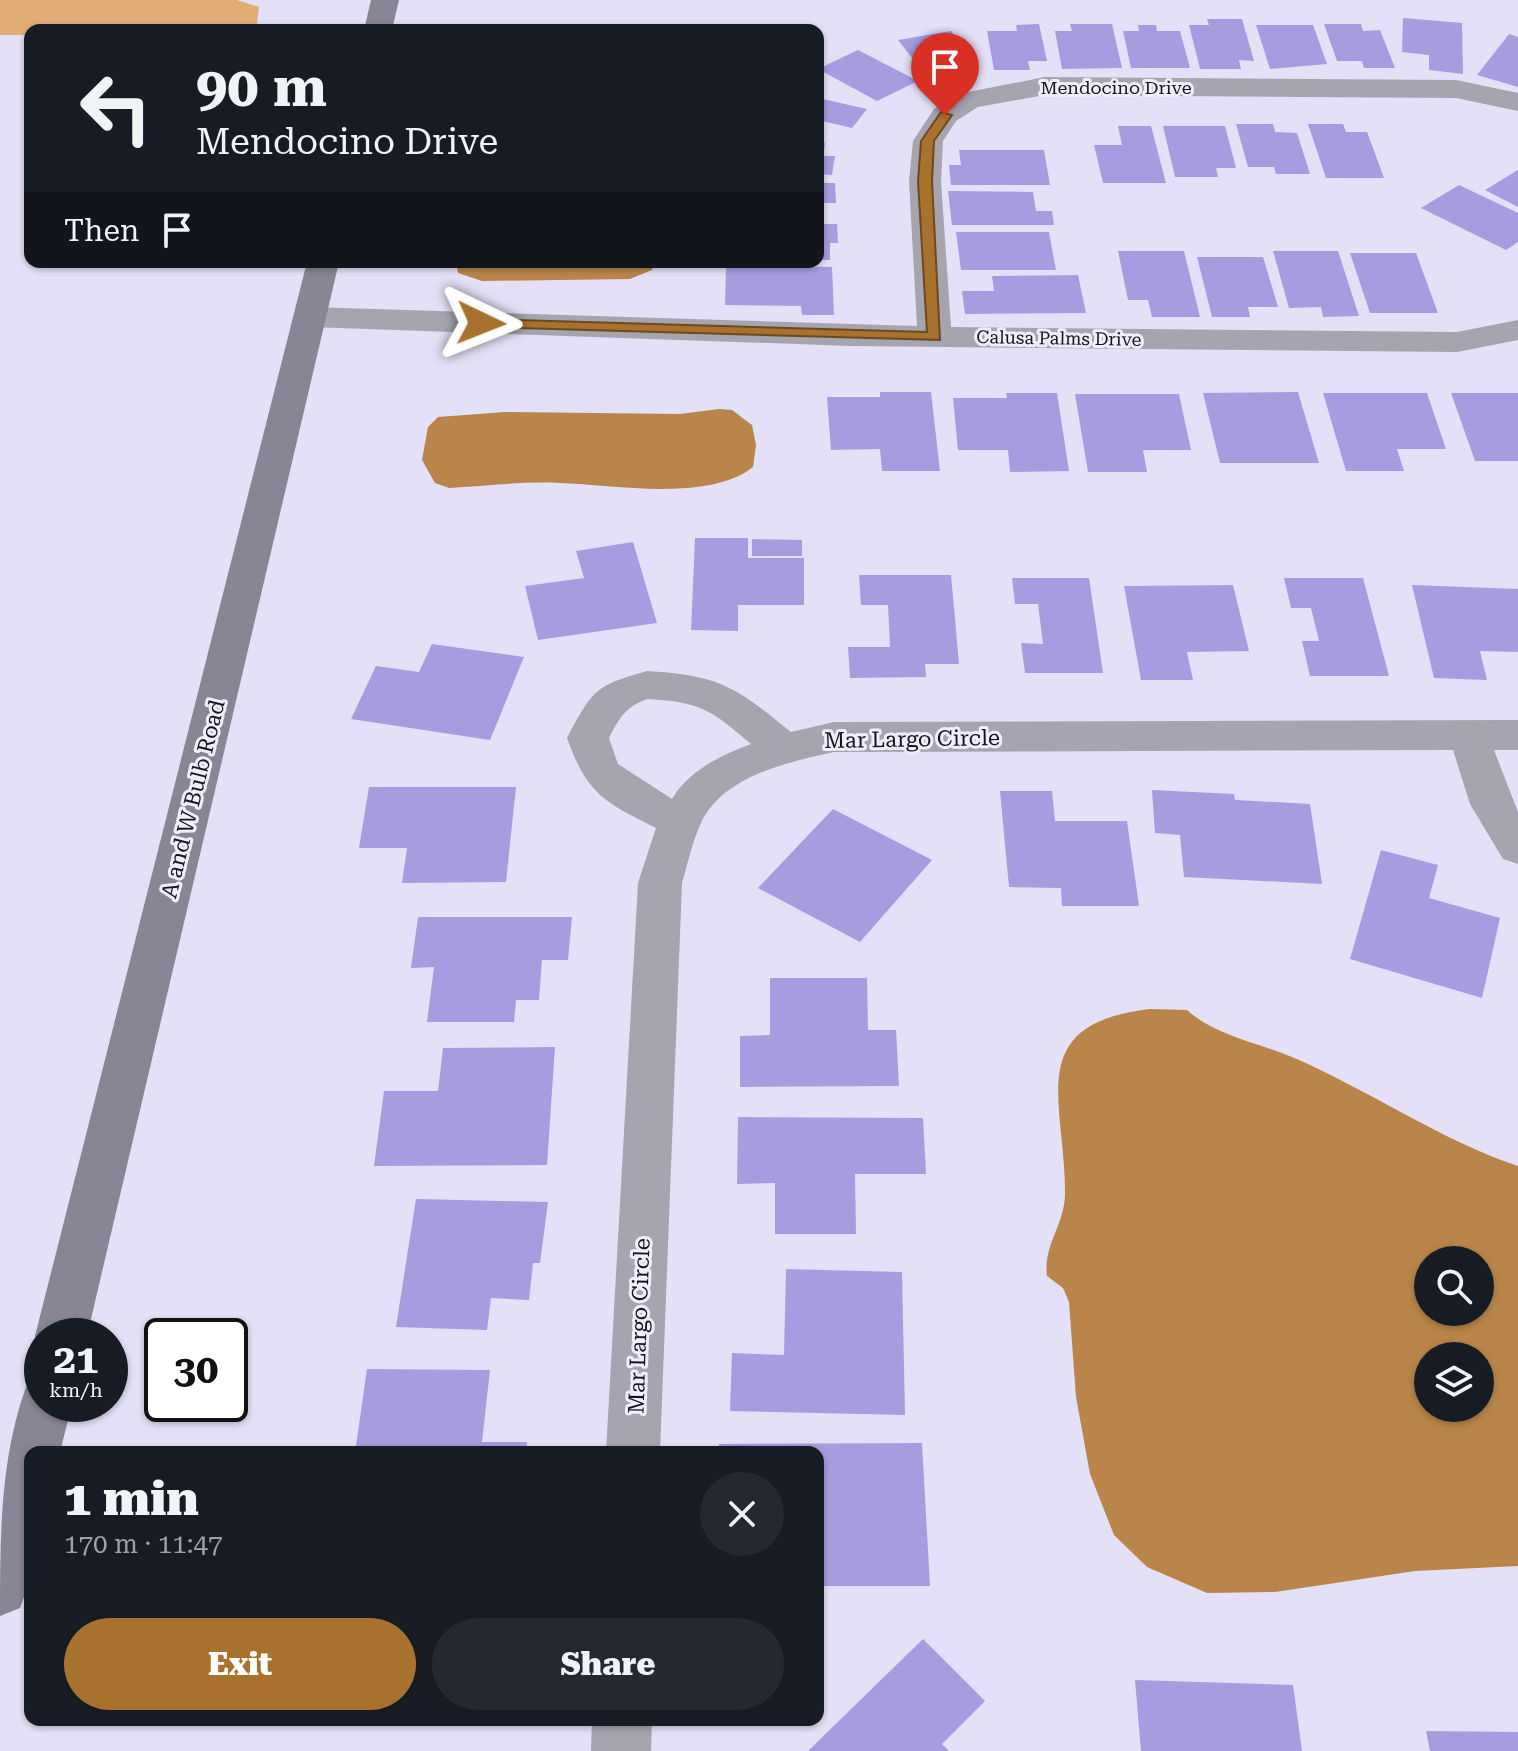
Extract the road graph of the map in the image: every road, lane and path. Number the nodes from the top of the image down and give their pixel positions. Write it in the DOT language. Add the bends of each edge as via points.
graph roads {
  1 [pos="385,0"];
  2 [pos="379,24"];
  3 [pos="1518,102"];
  4 [pos="322,268"];
  5 [pos="310,317"];
  6 [pos="1518,330"];
  7 [pos="935,337"];
  8 [pos="1518,735"];
  9 [pos="1469,736"];
  10 [pos="782,747"];
  11 [pos="680,821"];
  12 [pos="1518,848"];
  13 [pos="65,1318"];
  14 [pos="40,1422"];
  15 [pos="34,1446"];
  16 [pos="633,1446"];
  17 [pos="24,1490"];
  18 [pos="0,1588"];
  19 [pos="622,1726"];
  20 [pos="621,1751"];
  1 -- 2 [label="street"];
  3 -- 7 [label="street, Mendocino Drive" via="1456,89 1060,86 969,100 945,115 928,141 925,181"];
  4 -- 5 [label="street, A and W Bulb Road"];
  5 -- 7 [label="street, Calusa Palms Drive"];
  5 -- 13 [label="street, A and W Bulb Road"];
  6 -- 7 [label="street, Calusa Palms Drive" via="1457,342"];
  8 -- 9 [label="street, Mar Largo Circle"];
  9 -- 10 [label="street, Mar Largo Circle" via="834,737"];
  9 -- 12 [label="street" via="1491,804"];
  10 -- 11 [label="street, Mar Largo Circle" via="741,765 705,790"];
  10 -- 11 [label="street" via="736,709 696,688 647,685 618,694 604,707 588,738 600,772 637,800"];
  11 -- 16 [label="street, Mar Largo Circle" via="660,883 655,938"];
  14 -- 15 [label="street"];
  17 -- 18 [label="street"];
  19 -- 20 [label="street"];
}
